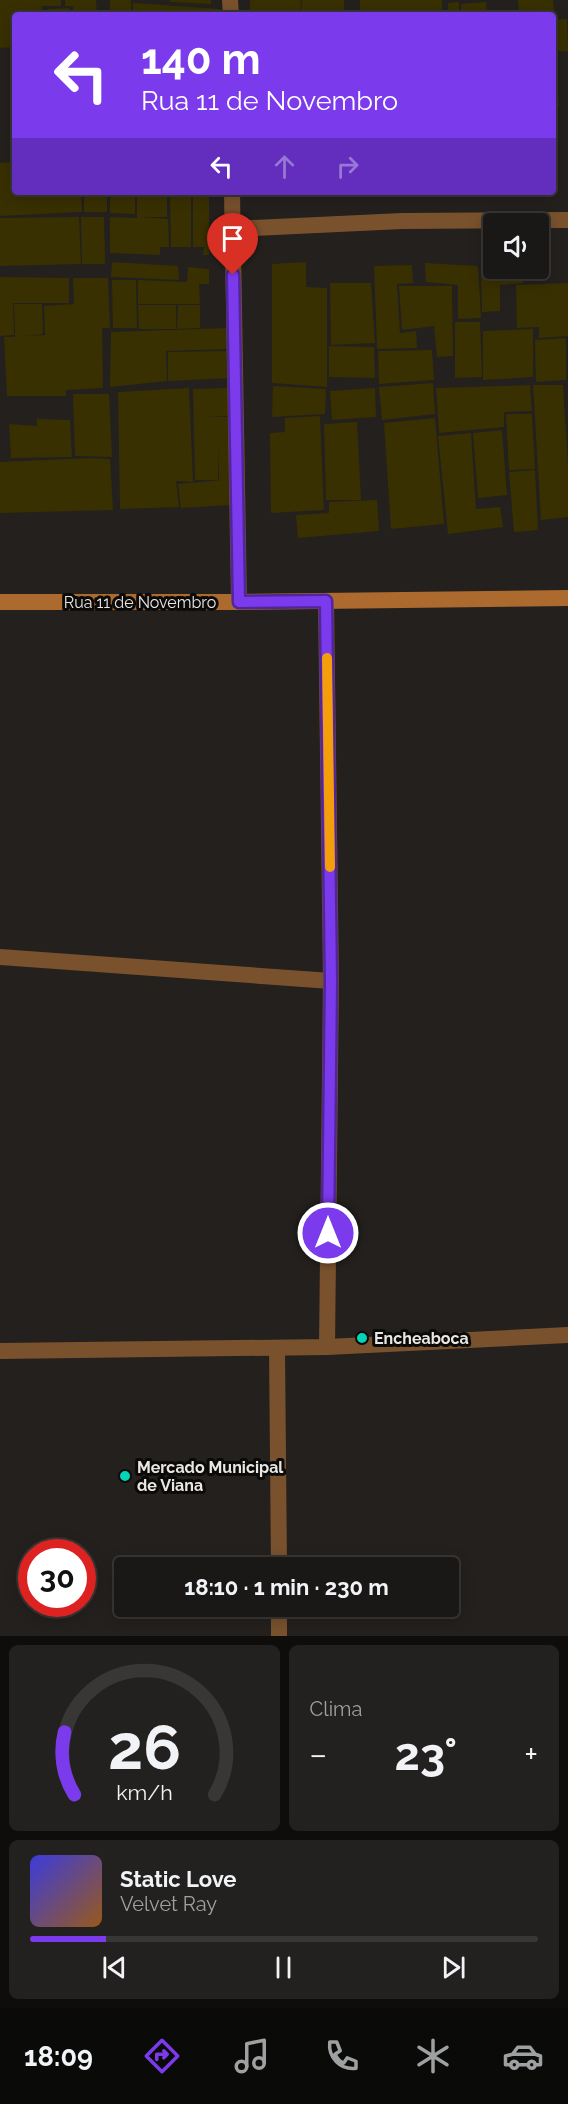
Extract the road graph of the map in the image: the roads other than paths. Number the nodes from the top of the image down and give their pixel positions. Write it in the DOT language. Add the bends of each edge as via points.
graph roads {
  1 [pos="232,195"];
  2 [pos="568,220"];
  3 [pos="232,229"];
  4 [pos="568,598"];
  5 [pos="326,601"];
  6 [pos="0,602"];
  7 [pos="239,602"];
  8 [pos="0,957"];
  9 [pos="331,981"];
  10 [pos="568,1335"];
  11 [pos="327,1347"];
  12 [pos="277,1348"];
  13 [pos="0,1351"];
  14 [pos="279,1557"];
  15 [pos="279,1617"];
  16 [pos="279,1636"];
  1 -- 3 [label="street"];
  2 -- 3 [label="street" via="402,221"];
  3 -- 7 [label="street"];
  4 -- 5 [label="main road, Rua 11 de Novembro"];
  5 -- 7 [label="main road, Rua 11 de Novembro"];
  5 -- 9 [label="street"];
  6 -- 7 [label="main road, Rua 11 de Novembro"];
  8 -- 9 [label="street"];
  9 -- 11 [label="street"];
  10 -- 11 [label="street"];
  11 -- 12 [label="street"];
  12 -- 13 [label="street"];
  12 -- 14 [label="street"];
  15 -- 16 [label="street"];
}
